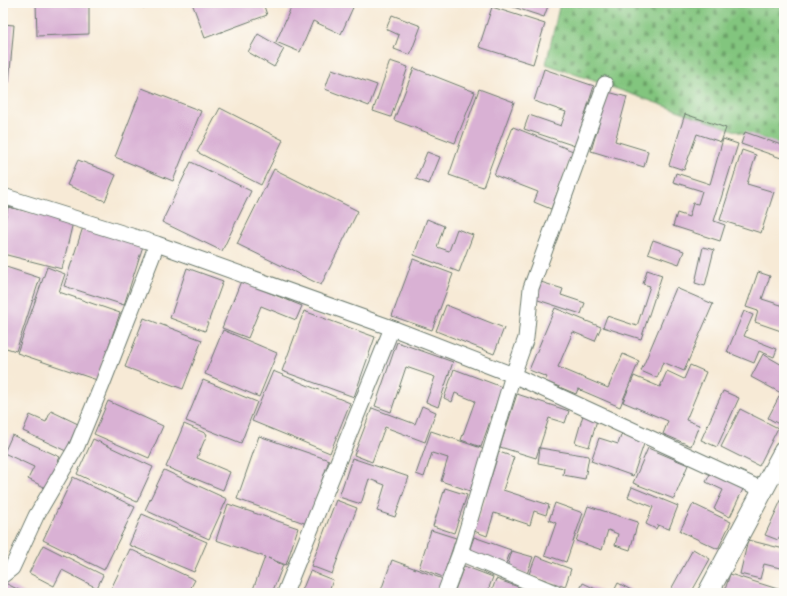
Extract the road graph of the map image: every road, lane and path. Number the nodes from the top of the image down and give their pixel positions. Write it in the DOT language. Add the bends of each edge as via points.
graph roads {
  1 [pos="605,84"];
  2 [pos="3,196"];
  3 [pos="157,244"];
  4 [pos="392,328"];
  5 [pos="513,375"];
  6 [pos="784,451"];
  7 [pos="763,490"];
  8 [pos="460,553"];
  9 [pos="3,575"];
  10 [pos="285,593"];
  11 [pos="445,593"];
  12 [pos="556,593"];
  13 [pos="708,593"];
  1 -- 5 [label="street" via="531,288 526,338"];
  2 -- 3 [label="street"];
  3 -- 4 [label="street"];
  3 -- 9 [label="street" via="77,446 36,516 12,568"];
  4 -- 5 [label="street"];
  4 -- 10 [label="street"];
  5 -- 7 [label="street"];
  5 -- 8 [label="street"];
  6 -- 7 [label="main road"];
  7 -- 13 [label="main road"];
  8 -- 11 [label="street"];
  8 -- 12 [label="street"];
}
